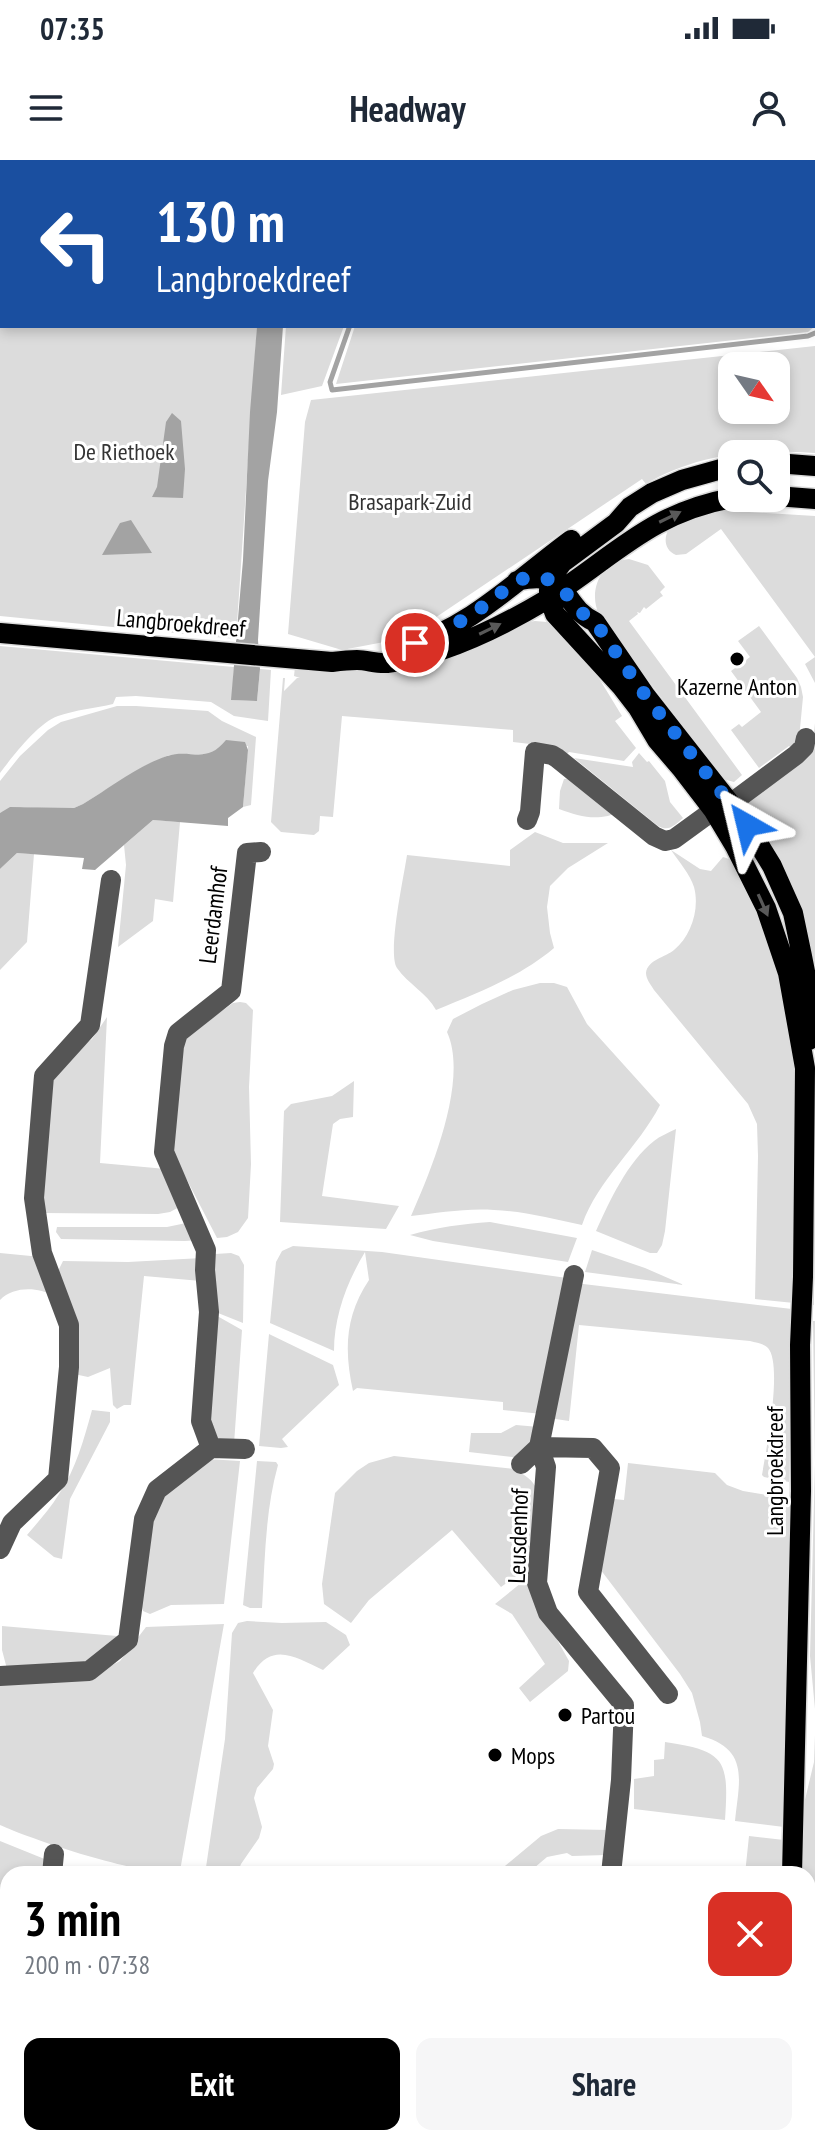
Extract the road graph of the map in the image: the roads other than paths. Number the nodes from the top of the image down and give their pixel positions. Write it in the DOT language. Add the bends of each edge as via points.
graph roads {
  1 [pos="790,464"];
  2 [pos="815,466"];
  3 [pos="718,470"];
  4 [pos="790,497"];
  5 [pos="815,499"];
  6 [pos="718,501"];
  7 [pos="624,512"];
  8 [pos="590,569"];
  9 [pos="517,581"];
  10 [pos="554,589"];
  11 [pos="520,614"];
  12 [pos="562,622"];
  13 [pos="595,622"];
  14 [pos="0,633"];
  15 [pos="357,660"];
  16 [pos="806,738"];
  17 [pos="722,808"];
  18 [pos="527,820"];
  19 [pos="261,852"];
  20 [pos="111,880"];
  21 [pos="574,1275"];
  22 [pos="539,1447"];
  23 [pos="211,1448"];
  24 [pos="245,1449"];
  25 [pos="521,1464"];
  26 [pos="0,1549"];
  27 [pos="0,1676"];
  28 [pos="668,1694"];
  29 [pos="612,1866"];
  30 [pos="792,1866"];
  1 -- 2 [label="main road"];
  3 -- 7 [label="main road" via="667,486"];
  4 -- 5 [label="main road"];
  8 -- 6 [label="main road, one-way" via="660,522"];
  7 -- 9 [label="main road, Langbroekdreef" via="608,514"];
  7 -- 10 [label="main road" via="562,563"];
  8 -- 10 [label="main road"];
  8 -- 13 [label="main road" via="587,599"];
  9 -- 10 [label="main road" via="544,577"];
  9 -- 15 [label="main road, Langbroekdreef" via="440,633"];
  10 -- 11 [label="main road, Langbroekdreef"];
  10 -- 12 [label="main road, Langbroekdreef" via="551,607"];
  10 -- 13 [label="main road, Langbroekdreef"];
  11 -- 12 [label="main road"];
  15 -- 11 [label="main road, Langbroekdreef, one-way" via="406,660"];
  12 -- 17 [label="main road, Langbroekdreef" via="621,686 657,740"];
  13 -- 17 [label="main road, Langbroekdreef"];
  14 -- 15 [label="main road, Langbroekdreef"];
  16 -- 17 [label="street" via="796,755"];
  17 -- 18 [label="street" via="665,841 557,758 535,752"];
  17 -- 30 [label="main road, Langbroekdreef" via="762,848 793,913 809,992"];
  19 -- 23 [label="street, Leerdamhof" via="247,853 231,991 178,1033 164,1152 206,1250 209,1312 201,1421"];
  20 -- 26 [label="street" via="90,1025 44,1076 34,1198 42,1253 69,1325 58,1479 12,1523"];
  21 -- 22 [label="street, Leusdenhof"];
  22 -- 25 [label="street"];
  22 -- 28 [label="street" via="593,1448 610,1468 588,1592"];
  22 -- 29 [label="street, Leusdenhof" via="546,1467 537,1583 548,1613 624,1705"];
  23 -- 24 [label="street"];
  23 -- 27 [label="street" via="157,1490 144,1519 128,1640 89,1671"];
}
